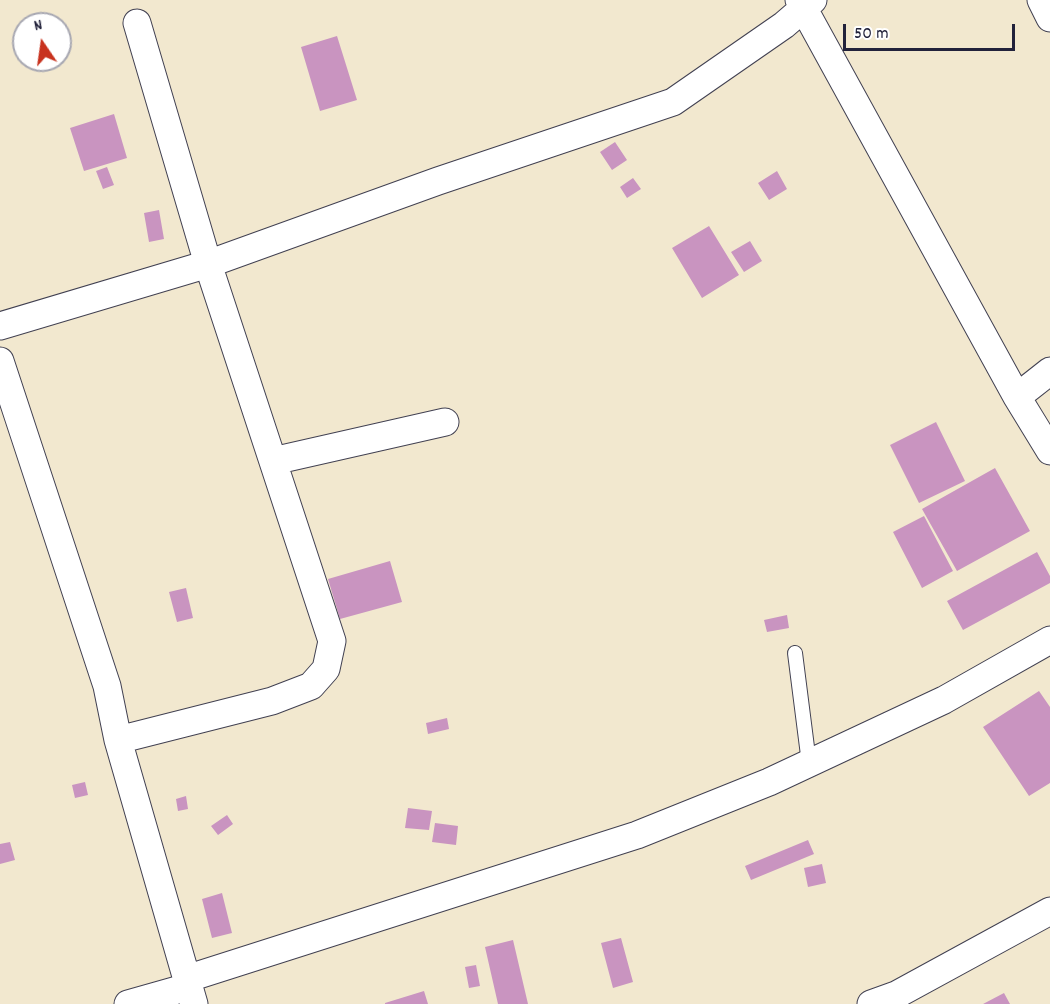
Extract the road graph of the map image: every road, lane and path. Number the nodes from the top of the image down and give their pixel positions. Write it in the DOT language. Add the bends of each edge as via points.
graph roads {
  1 [pos="1041,0"];
  2 [pos="805,2"];
  3 [pos="1050,18"];
  4 [pos="137,23"];
  5 [pos="208,264"];
  6 [pos="0,326"];
  7 [pos="0,361"];
  8 [pos="1050,371"];
  9 [pos="1017,397"];
  10 [pos="445,422"];
  11 [pos="1050,451"];
  12 [pos="273,461"];
  13 [pos="1050,640"];
  14 [pos="795,653"];
  15 [pos="118,740"];
  16 [pos="809,763"];
  17 [pos="1050,910"];
  18 [pos="189,990"];
  19 [pos="888,1001"];
  20 [pos="128,1004"];
  1 -- 3 [label="street"];
  2 -- 5 [label="street" via="784,25 673,102"];
  2 -- 9 [label="street"];
  4 -- 5 [label="street"];
  5 -- 6 [label="street"];
  5 -- 12 [label="street"];
  7 -- 15 [label="street" via="84,611 107,686"];
  8 -- 9 [label="street"];
  9 -- 11 [label="street"];
  10 -- 12 [label="street"];
  12 -- 15 [label="street" via="332,641 326,669 311,686 272,701"];
  13 -- 16 [label="street" via="944,700"];
  14 -- 16 [label="lane"];
  15 -- 18 [label="street"];
  16 -- 18 [label="street" via="637,835"];
  17 -- 19 [label="street"];
  18 -- 20 [label="street"];
}
